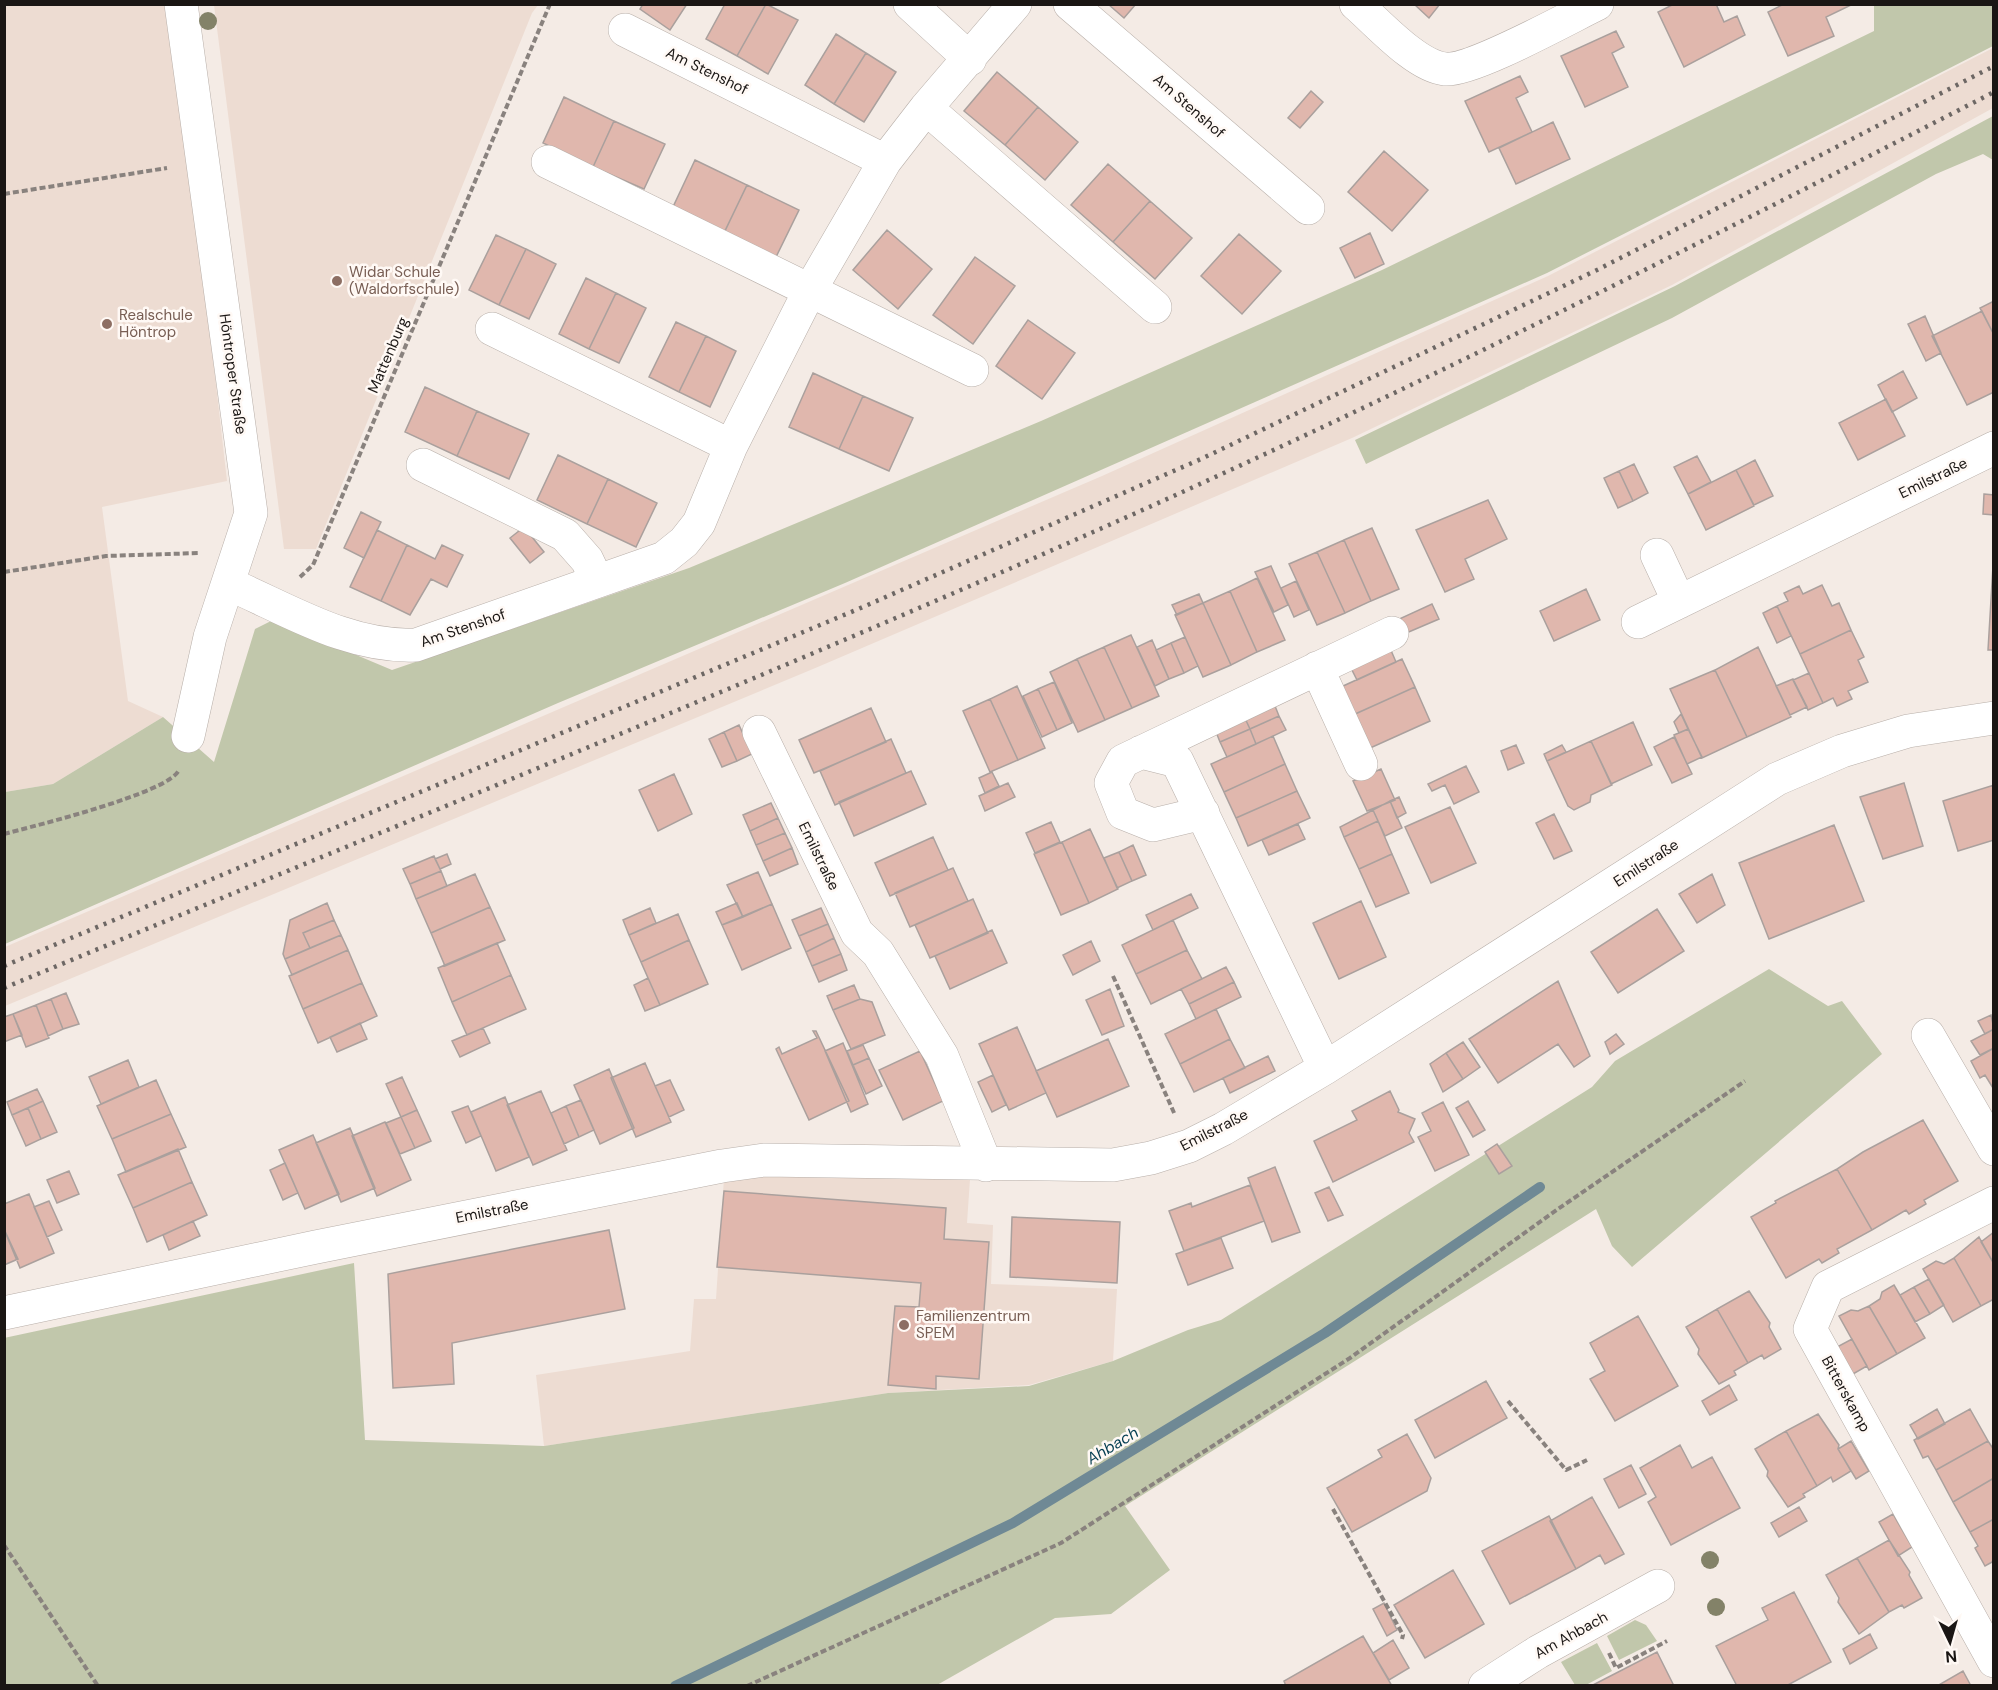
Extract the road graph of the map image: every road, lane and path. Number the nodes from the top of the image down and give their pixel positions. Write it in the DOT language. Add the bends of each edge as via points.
graph roads {
  1 [pos="181,4"];
  2 [pos="550,4"];
  3 [pos="910,4"];
  4 [pos="1015,4"];
  5 [pos="1070,4"];
  6 [pos="1356,4"];
  7 [pos="1597,4"];
  8 [pos="1553,14"];
  9 [pos="626,30"];
  10 [pos="970,59"];
  11 [pos="926,108"];
  12 [pos="885,161"];
  13 [pos="548,162"];
  14 [pos="204,163"];
  15 [pos="4,194"];
  16 [pos="1308,208"];
  17 [pos="810,290"];
  18 [pos="1155,307"];
  19 [pos="492,329"];
  20 [pos="972,370"];
  21 [pos="731,446"];
  22 [pos="1994,448"];
  23 [pos="423,465"];
  24 [pos="239,552"];
  25 [pos="1657,555"];
  26 [pos="4,572"];
  27 [pos="597,581"];
  28 [pos="229,584"];
  29 [pos="1679,602"];
  30 [pos="273,603"];
  31 [pos="1638,622"];
  32 [pos="1392,633"];
  33 [pos="1317,668"];
  34 [pos="1994,718"];
  35 [pos="759,732"];
  36 [pos="188,736"];
  37 [pos="1141,752"];
  38 [pos="1361,764"];
  39 [pos="1203,813"];
  40 [pos="4,834"];
  41 [pos="1113,976"];
  42 [pos="1928,1035"];
  43 [pos="1325,1068"];
  44 [pos="1745,1081"];
  45 [pos="1189,1146"];
  46 [pos="1994,1149"];
  47 [pos="986,1165"];
  48 [pos="1994,1203"];
  49 [pos="4,1313"];
  50 [pos="1508,1401"];
  51 [pos="1587,1460"];
  52 [pos="1333,1509"];
  53 [pos="4,1545"];
  54 [pos="1658,1586"];
  55 [pos="1593,1622"];
  56 [pos="1402,1639"];
  57 [pos="1667,1641"];
  58 [pos="1994,1661"];
  59 [pos="98,1686"];
  60 [pos="747,1686"];
  61 [pos="1485,1686"];
  1 -- 14 [label="street, Höntroper Straße"];
  2 -- 30 [label="path, Mattenburg" via="313,565"];
  3 -- 10 [label="street"];
  4 -- 10 [label="street, Am Stenshof"];
  5 -- 16 [label="street, Am Stenshof"];
  6 -- 8 [label="street" via="1421,60 1445,69 1471,65"];
  7 -- 8 [label="street"];
  9 -- 12 [label="street, Am Stenshof"];
  10 -- 11 [label="street, Am Stenshof"];
  11 -- 12 [label="street, Am Stenshof"];
  11 -- 18 [label="street"];
  12 -- 17 [label="street, Am Stenshof"];
  13 -- 17 [label="street"];
  14 -- 15 [label="path"];
  14 -- 24 [label="street, Höntroper Straße" via="251,513"];
  17 -- 20 [label="street"];
  17 -- 21 [label="street, Am Stenshof"];
  19 -- 21 [label="street"];
  21 -- 27 [label="street, Am Stenshof" via="699,523 684,542 664,558"];
  22 -- 29 [label="street, Emilstraße"];
  23 -- 27 [label="street" via="565,535 587,560"];
  24 -- 26 [label="path" via="106,556"];
  24 -- 28 [label="street, Höntroper Straße"];
  25 -- 29 [label="street"];
  27 -- 30 [label="street, Am Stenshof" via="416,645 365,642"];
  28 -- 30 [label="street, Am Stenshof"];
  28 -- 36 [label="street, Höntroper Straße" via="210,637"];
  29 -- 31 [label="street, Emilstraße"];
  32 -- 33 [label="street"];
  33 -- 37 [label="street"];
  33 -- 38 [label="street"];
  34 -- 43 [label="street, Emilstraße" via="1908,731 1842,751 1777,779"];
  35 -- 47 [label="street, Emilstraße" via="857,933 878,953 942,1056"];
  36 -- 40 [label="path" via="178,774 163,786"];
  37 -- 39 [label="street" via="1177,761"];
  37 -- 39 [label="street" via="1123,761 1111,783 1124,813 1153,825"];
  39 -- 43 [label="street"];
  41 -- 45 [label="path"];
  42 -- 46 [label="street"];
  43 -- 45 [label="street, Emilstraße"];
  44 -- 60 [label="path" via="1350,1358 1061,1543"];
  45 -- 47 [label="street, Emilstraße" via="1113,1165"];
  47 -- 49 [label="street, Emilstraße" via="764,1160 722,1166"];
  48 -- 58 [label="street, Bitterskamp" via="1828,1287 1810,1329"];
  50 -- 51 [label="path" via="1566,1470"];
  52 -- 56 [label="path" via="1387,1602"];
  53 -- 59 [label="path"];
  54 -- 55 [label="street, Am Ahbach"];
  55 -- 57 [label="path" via="1616,1668"];
  55 -- 61 [label="street, Am Ahbach"];
}
